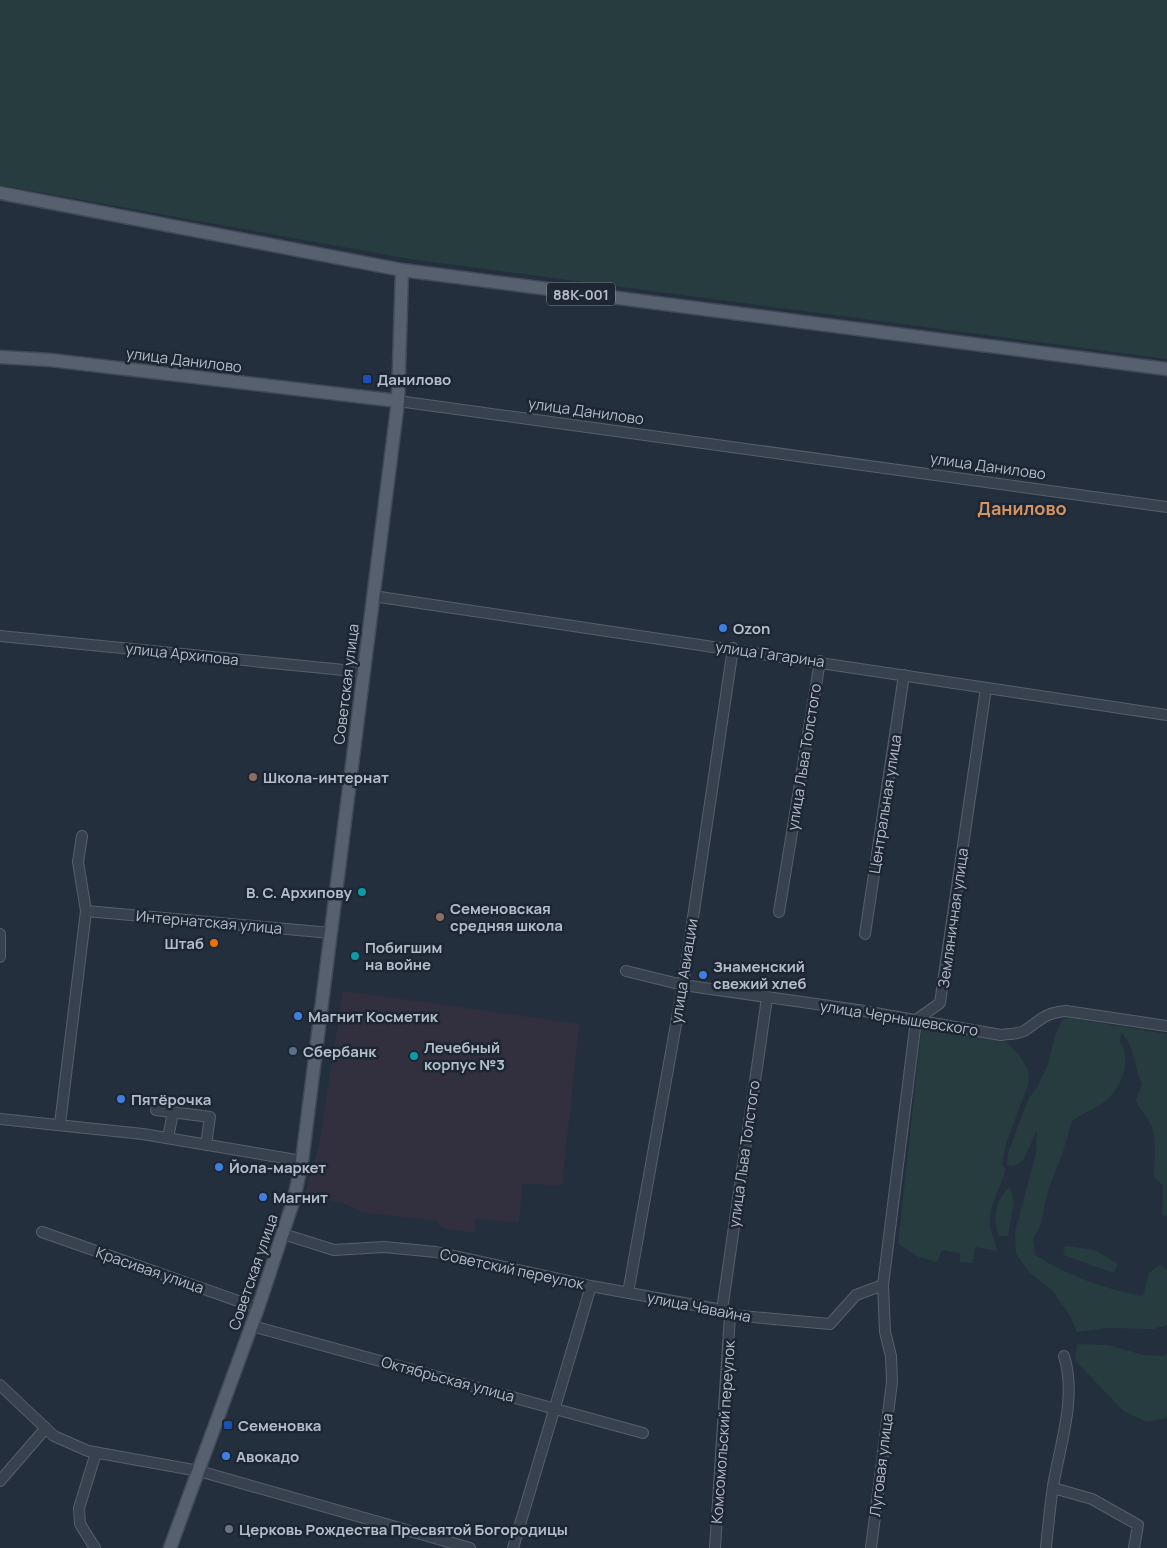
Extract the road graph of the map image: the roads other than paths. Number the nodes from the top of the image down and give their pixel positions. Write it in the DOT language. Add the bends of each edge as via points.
graph roads {
  1 [pos="0,193"];
  2 [pos="402,270"];
  3 [pos="0,357"];
  4 [pos="1167,370"];
  5 [pos="398,401"];
  6 [pos="1167,507"];
  7 [pos="373,596"];
  8 [pos="0,636"];
  9 [pos="733,648"];
  10 [pos="820,662"];
  11 [pos="364,672"];
  12 [pos="904,675"];
  13 [pos="986,688"];
  14 [pos="1167,715"];
  15 [pos="82,836"];
  16 [pos="86,911"];
  17 [pos="779,912"];
  18 [pos="331,933"];
  19 [pos="0,934"];
  20 [pos="865,934"];
  21 [pos="0,957"];
  22 [pos="626,971"];
  23 [pos="682,985"];
  24 [pos="767,998"];
  25 [pos="916,1020"];
  26 [pos="1167,1026"];
  27 [pos="156,1110"];
  28 [pos="173,1112"];
  29 [pos="0,1119"];
  30 [pos="60,1124"];
  31 [pos="168,1138"];
  32 [pos="206,1145"];
  33 [pos="302,1161"];
  34 [pos="42,1232"];
  35 [pos="283,1234"];
  36 [pos="883,1285"];
  37 [pos="591,1286"];
  38 [pos="628,1293"];
  39 [pos="258,1308"];
  40 [pos="726,1313"];
  41 [pos="252,1326"];
  42 [pos="1064,1356"];
  43 [pos="0,1385"];
  44 [pos="556,1409"];
  45 [pos="45,1429"];
  46 [pos="643,1434"];
  47 [pos="96,1453"];
  48 [pos="199,1471"];
  49 [pos="0,1481"];
  50 [pos="1053,1488"];
  51 [pos="95,1548"];
  52 [pos="170,1548"];
  53 [pos="470,1548"];
  54 [pos="512,1548"];
  55 [pos="716,1548"];
  56 [pos="871,1548"];
  57 [pos="1046,1548"];
  58 [pos="1134,1548"];
  1 -- 2 [label="main road, 88К-001"];
  2 -- 4 [label="main road, 88К-001"];
  2 -- 5 [label="main road, Советская улица"];
  3 -- 5 [label="main road, улица Данилово" via="50,360"];
  5 -- 6 [label="street, улица Данилово"];
  5 -- 7 [label="main road, Советская улица"];
  7 -- 9 [label="street, улица Гагарина"];
  7 -- 11 [label="main road, Советская улица"];
  8 -- 11 [label="street, улица Архипова"];
  9 -- 10 [label="street, улица Гагарина"];
  9 -- 23 [label="street, улица Авиации"];
  10 -- 12 [label="street, улица Гагарина"];
  10 -- 17 [label="street, улица Льва Толстого"];
  11 -- 18 [label="main road, Советская улица"];
  12 -- 13 [label="street, улица Гагарина"];
  12 -- 20 [label="street, Центральная улица"];
  13 -- 14 [label="street, улица Гагарина"];
  13 -- 25 [label="street, Земляничная улица" via="940,1003"];
  15 -- 16 [label="street" via="78,862"];
  16 -- 18 [label="street, Интернатская улица"];
  16 -- 30 [label="street"];
  18 -- 33 [label="main road, Советская улица"];
  19 -- 21 [label="street"];
  22 -- 23 [label="street, улица Чернышевского"];
  23 -- 24 [label="street, улица Чернышевского"];
  23 -- 38 [label="street, улица Авиации"];
  24 -- 25 [label="street, улица Чернышевского"];
  24 -- 40 [label="street, улица Льва Толстого"];
  25 -- 26 [label="street, улица Чернышевского" via="1001,1035 1022,1032 1041,1017 1066,1011"];
  25 -- 36 [label="street"];
  27 -- 28 [label="street"];
  28 -- 31 [label="street"];
  28 -- 32 [label="street" via="210,1117"];
  29 -- 30 [label="street"];
  30 -- 31 [label="street"];
  31 -- 32 [label="street"];
  32 -- 33 [label="street"];
  33 -- 35 [label="main road, Советская улица"];
  34 -- 39 [label="street, Красивая улица"];
  35 -- 37 [label="street, Советский переулок" via="334,1250 384,1248 436,1252"];
  35 -- 39 [label="main road, Советская улица"];
  36 -- 40 [label="street, улица Чавайна" via="856,1295 830,1324"];
  36 -- 56 [label="street, Луговая улица" via="884,1323 892,1356 892,1382"];
  37 -- 38 [label="street, улица Чавайна"];
  37 -- 44 [label="street, Советский переулок"];
  38 -- 40 [label="street, улица Чавайна"];
  39 -- 41 [label="main road, Советская улица"];
  40 -- 55 [label="street, Комсомольский переулок"];
  41 -- 44 [label="street, Октябрьская улица"];
  41 -- 48 [label="main road, Советская улица"];
  42 -- 50 [label="street" via="1069,1370 1070,1392"];
  43 -- 45 [label="street"];
  44 -- 46 [label="street, Октябрьская улица"];
  44 -- 54 [label="street, Советский переулок"];
  45 -- 47 [label="street" via="68,1444"];
  45 -- 49 [label="street"];
  47 -- 48 [label="street"];
  47 -- 51 [label="street" via="79,1508 80,1524"];
  48 -- 52 [label="main road, Советская улица"];
  48 -- 53 [label="street"];
  50 -- 57 [label="street"];
  50 -- 58 [label="street" via="1092,1499 1138,1525"];
}
